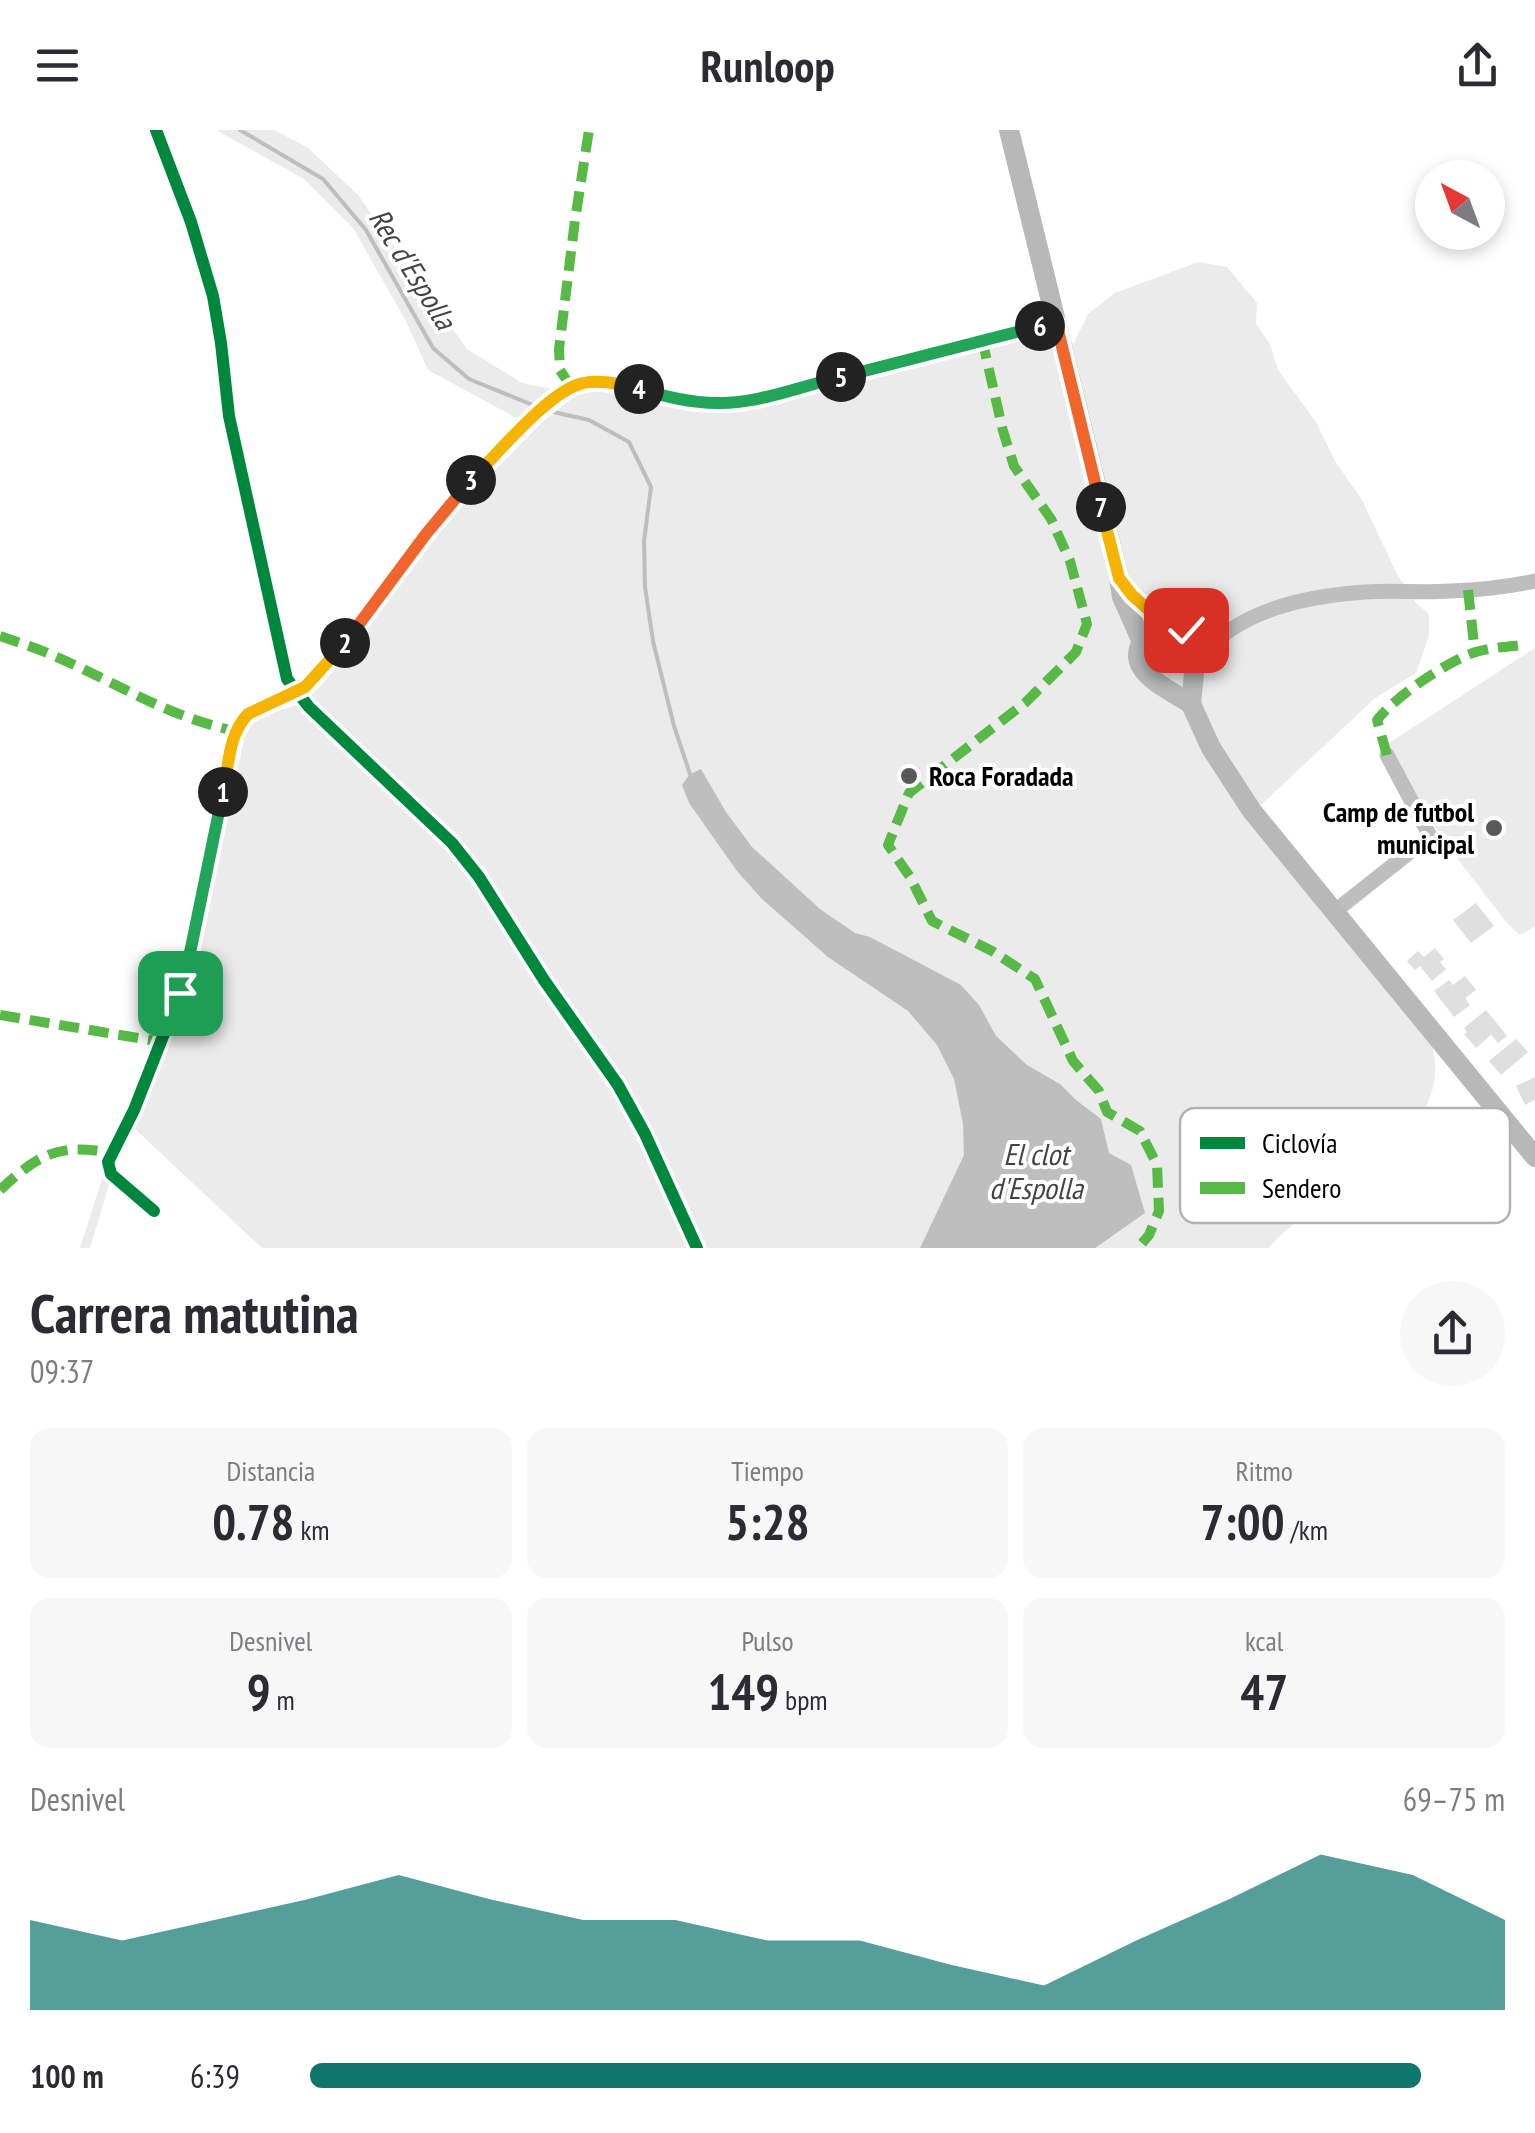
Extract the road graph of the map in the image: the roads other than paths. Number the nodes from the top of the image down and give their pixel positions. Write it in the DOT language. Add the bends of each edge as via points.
graph roads {
  1 [pos="1010,130"];
  2 [pos="1056,322"];
  3 [pos="1119,578"];
  4 [pos="1535,581"];
  5 [pos="1177,628"];
  6 [pos="1230,628"];
  7 [pos="1142,642"];
  8 [pos="1196,666"];
  9 [pos="1164,685"];
  10 [pos="1191,704"];
  11 [pos="1387,755"];
  12 [pos="1334,912"];
  13 [pos="1500,1108"];
  14 [pos="1510,1119"];
  15 [pos="1531,1144"];
  16 [pos="154,1211"];
  1 -- 2 [label="main road"];
  2 -- 3 [label="main road"];
  2 -- 16 [label="street" via="734,402 695,402 596,382 570,387 543,408 437,520 314,679 248,714 236,731 180,993 108,1162 111,1174"];
  3 -- 5 [label="main road"];
  3 -- 7 [label="main road"];
  4 -- 6 [label="street" via="1333,596 1274,609"];
  5 -- 6 [label="street"];
  5 -- 7 [label="main road" via="1153,630"];
  5 -- 8 [label="main road" via="1196,643"];
  6 -- 8 [label="street"];
  7 -- 9 [label="main road" via="1142,669"];
  8 -- 9 [label="main road" via="1181,683"];
  8 -- 10 [label="main road"];
  9 -- 10 [label="main road"];
  10 -- 12 [label="main road" via="1210,748 1252,811"];
  11 -- 12 [label="street" via="1430,836"];
  12 -- 13 [label="main road"];
  14 -- 15 [label="main road"];
}
